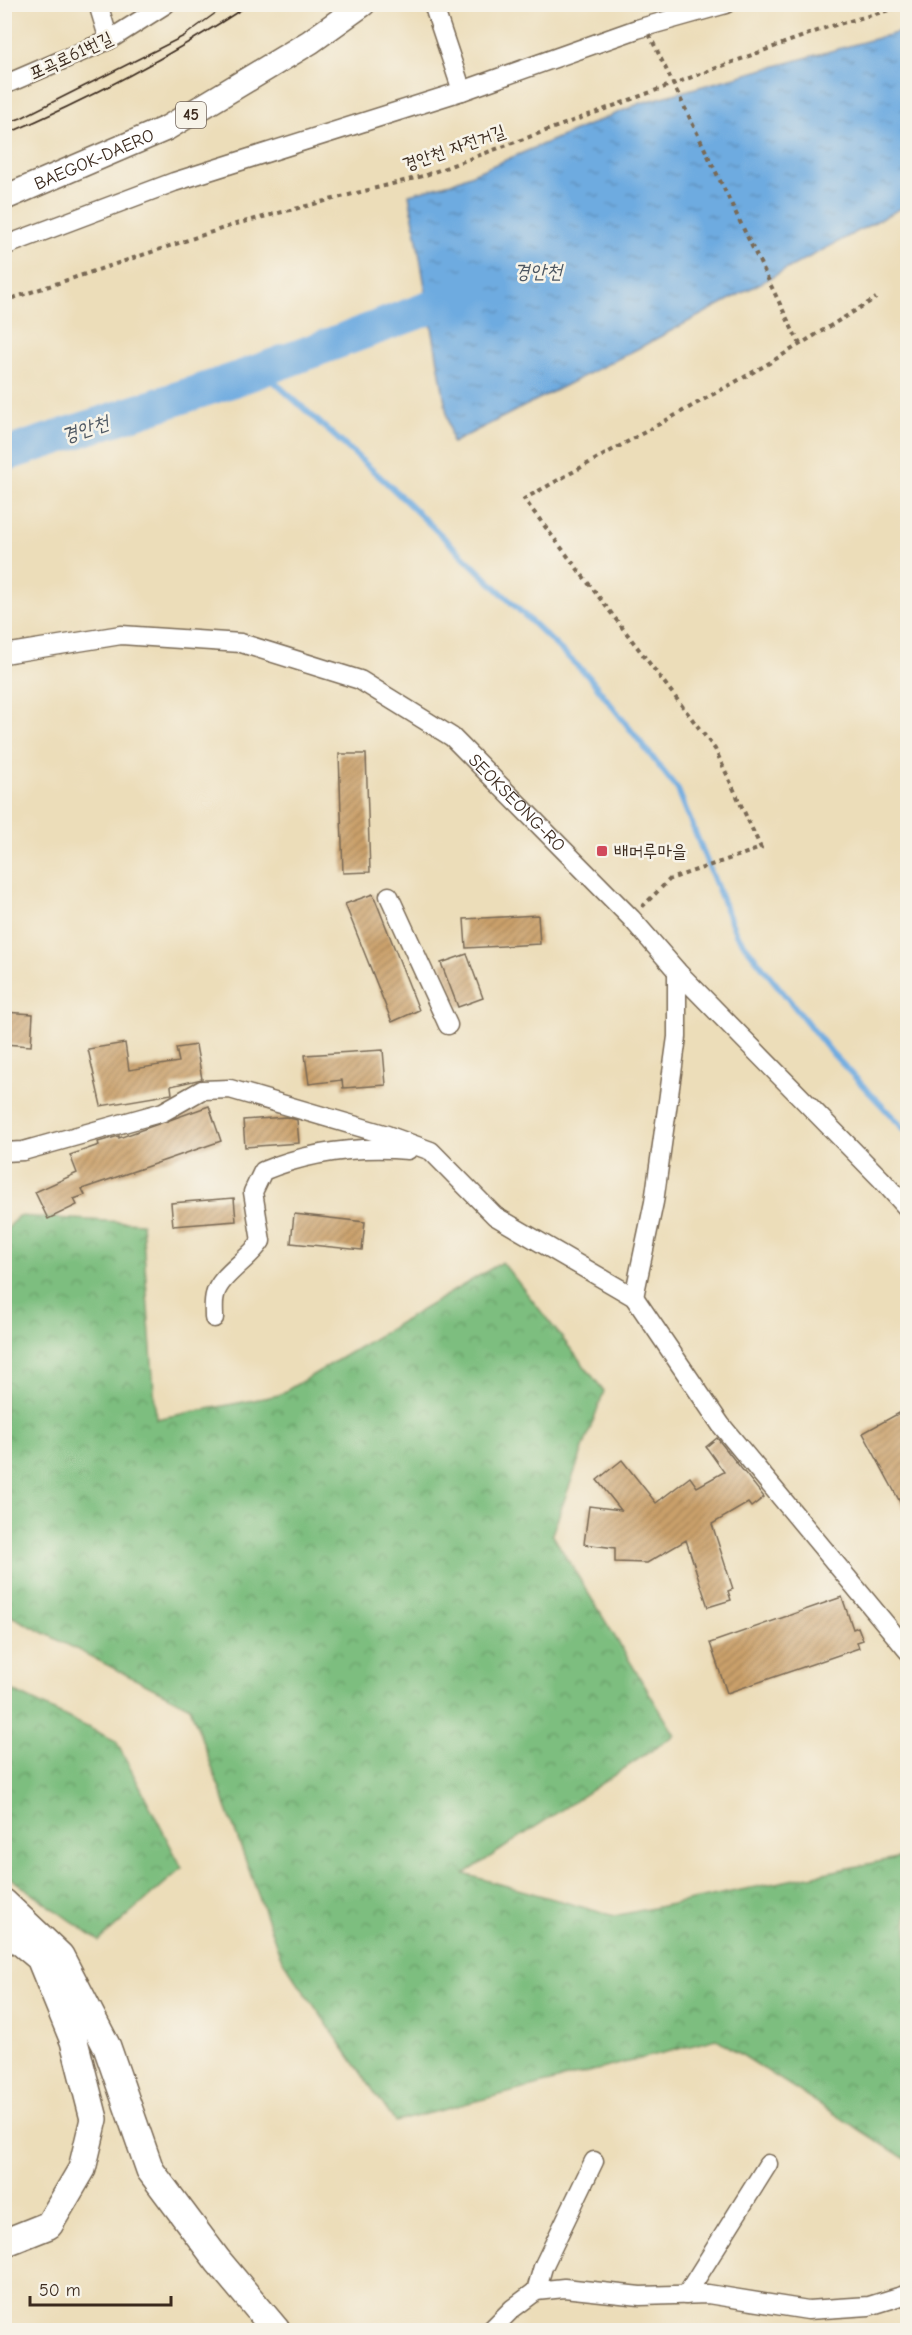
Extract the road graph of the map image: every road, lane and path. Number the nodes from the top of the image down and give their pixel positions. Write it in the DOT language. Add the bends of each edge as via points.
graph roads {
  1 [pos="98,4"];
  2 [pos="166,4"];
  3 [pos="363,4"];
  4 [pos="433,4"];
  5 [pos="726,4"];
  6 [pos="908,5"];
  7 [pos="649,34"];
  8 [pos="109,40"];
  9 [pos="4,85"];
  10 [pos="462,91"];
  11 [pos="4,198"];
  12 [pos="4,246"];
  13 [pos="876,298"];
  14 [pos="4,301"];
  15 [pos="800,344"];
  16 [pos="4,654"];
  17 [pos="389,896"];
  18 [pos="631,918"];
  19 [pos="677,971"];
  20 [pos="448,1025"];
  21 [pos="431,1151"];
  22 [pos="4,1152"];
  23 [pos="908,1209"];
  24 [pos="634,1297"];
  25 [pos="214,1318"];
  26 [pos="908,1651"];
  27 [pos="4,1904"];
  28 [pos="4,1928"];
  29 [pos="594,2161"];
  30 [pos="768,2164"];
  31 [pos="4,2243"];
  32 [pos="536,2291"];
  33 [pos="908,2294"];
  34 [pos="686,2295"];
  35 [pos="276,2331"];
  36 [pos="491,2331"];
  1 -- 8 [label="street"];
  2 -- 8 [label="street, 포곡로61번길"];
  3 -- 11 [label="main road, BAEGOK-DAERO / 45" via="291,54 167,128"];
  4 -- 10 [label="street"];
  5 -- 10 [label="street" via="637,29"];
  6 -- 14 [label="path, 경안천 자전거길" via="828,27 423,176 236,224"];
  7 -- 15 [label="path, bridge"];
  8 -- 9 [label="street, 포곡로61번길"];
  10 -- 12 [label="street" via="174,182"];
  13 -- 15 [label="path"];
  15 -- 18 [label="path" via="524,499 715,749 761,848 670,879"];
  16 -- 18 [label="street, SEOKSEONG-RO" via="121,635 229,642 360,680 452,736"];
  17 -- 20 [label="street"];
  18 -- 19 [label="street, SEOKSEONG-RO"];
  19 -- 23 [label="street, SEOKSEONG-RO"];
  19 -- 24 [label="street" via="678,1037 654,1202"];
  21 -- 22 [label="street" via="230,1089 202,1090 163,1112 23,1152"];
  21 -- 24 [label="street" via="495,1216"];
  21 -- 25 [label="street" via="378,1147 333,1152 263,1171 253,1192 261,1241 219,1285"];
  24 -- 26 [label="street" via="721,1425"];
  27 -- 35 [label="highway" via="60,1956 107,2047 150,2170"];
  28 -- 31 [label="highway" via="40,1958 74,2041 94,2119 82,2169 48,2225"];
  29 -- 32 [label="street" via="543,2267"];
  30 -- 34 [label="street"];
  32 -- 34 [label="street" via="564,2288 640,2296"];
  32 -- 36 [label="street"];
  33 -- 34 [label="street" via="869,2306 808,2310 708,2294"];
}
